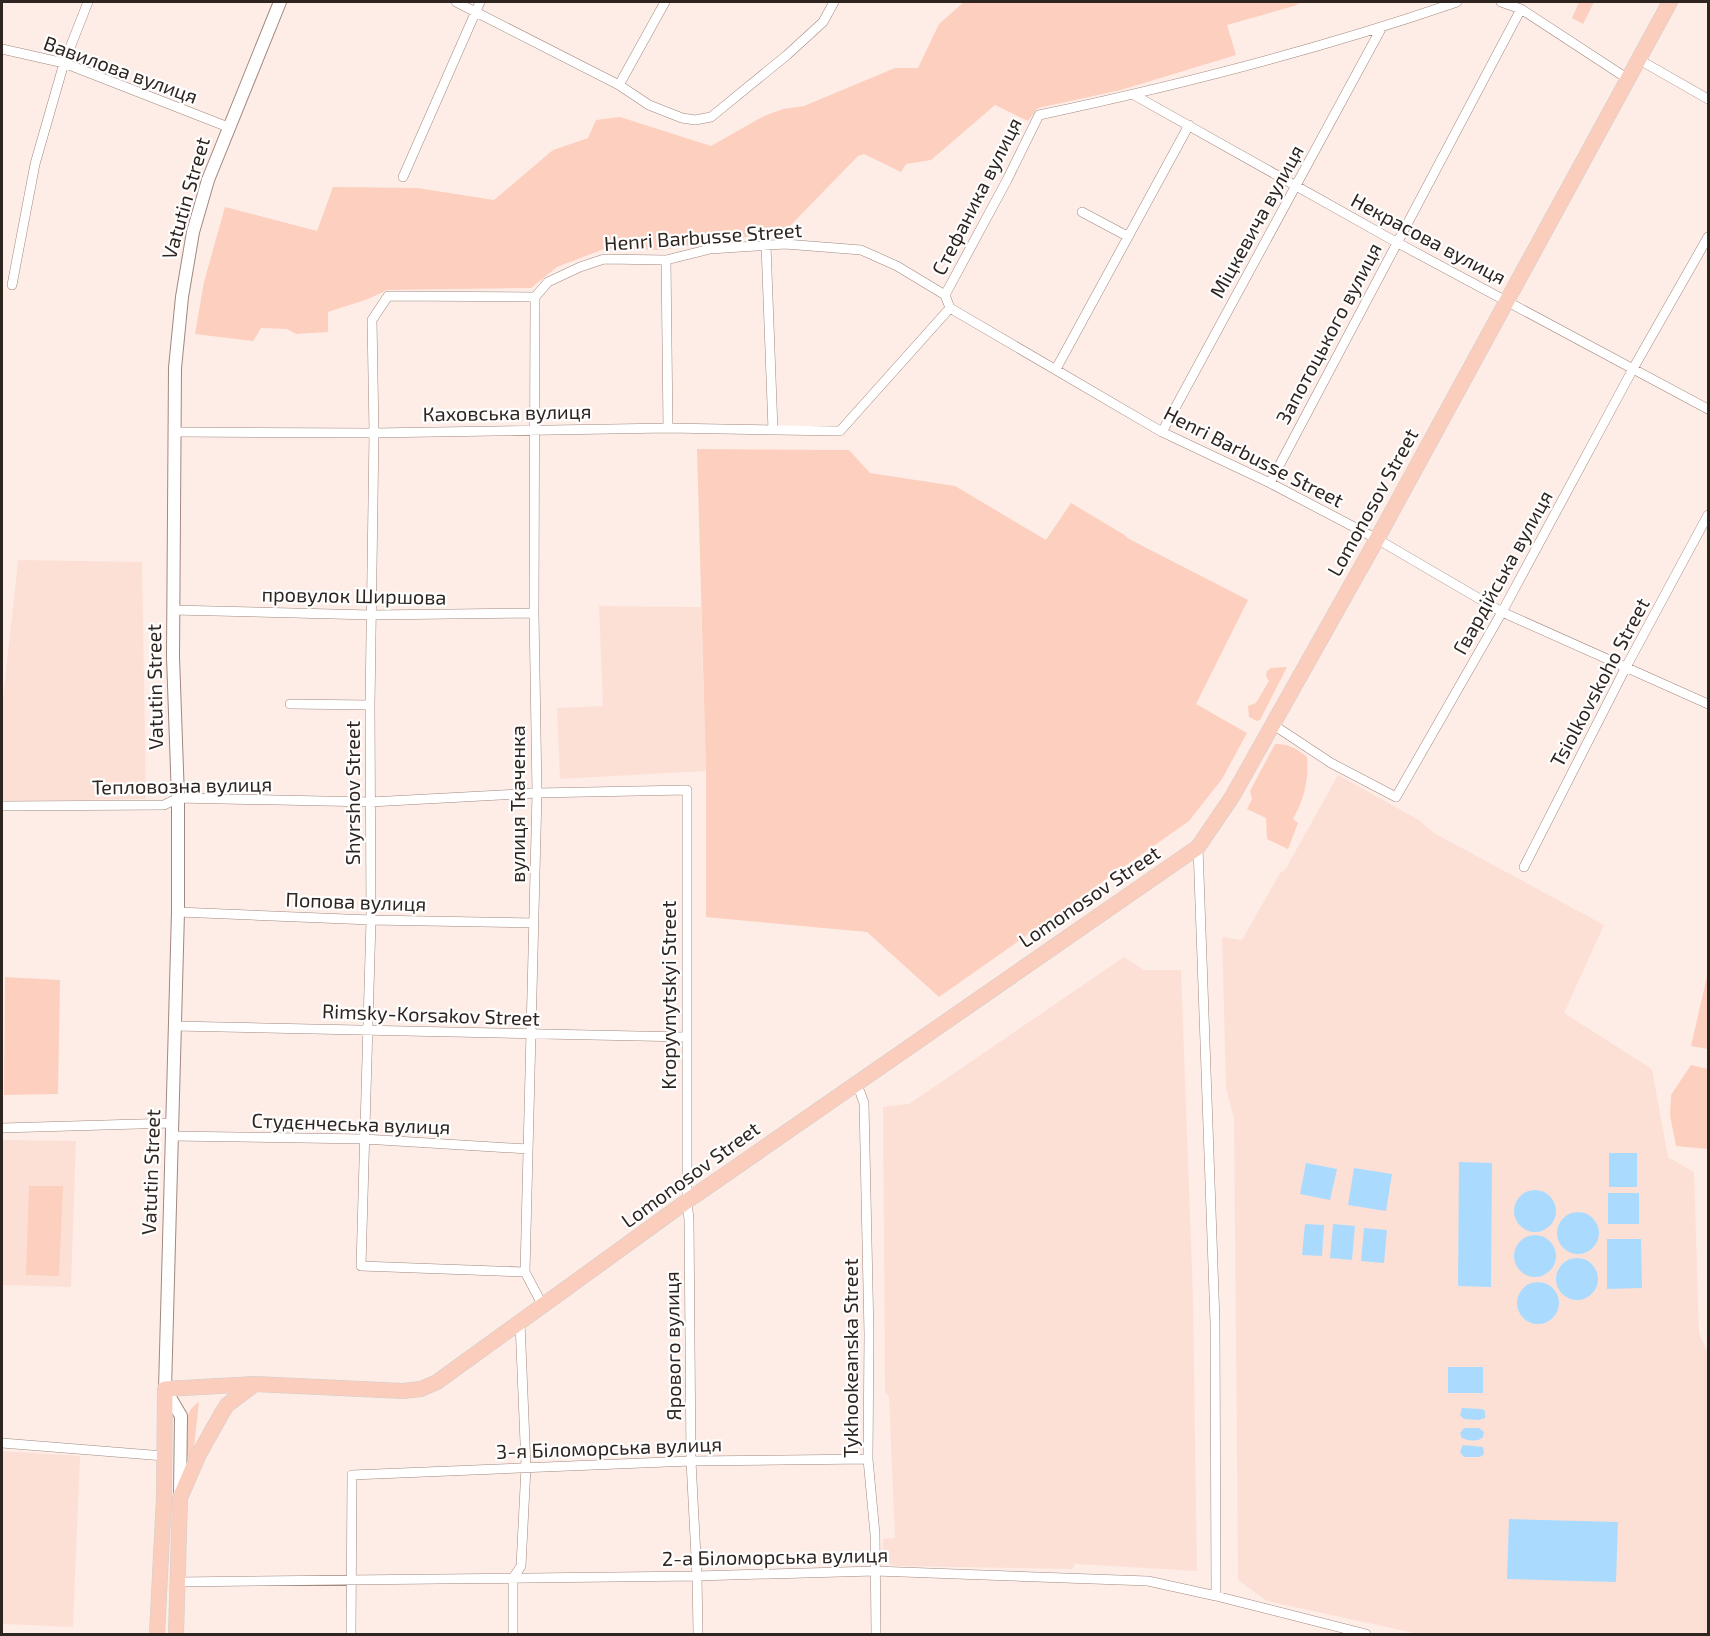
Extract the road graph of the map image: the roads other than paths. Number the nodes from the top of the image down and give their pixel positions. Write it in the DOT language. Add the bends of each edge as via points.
graph roads {
  1 [pos="88,2"];
  2 [pos="280,2"];
  3 [pos="456,2"];
  4 [pos="480,2"];
  5 [pos="665,2"];
  6 [pos="834,2"];
  7 [pos="1457,2"];
  8 [pos="1501,2"];
  9 [pos="1670,2"];
  10 [pos="1521,9"];
  11 [pos="475,11"];
  12 [pos="1382,27"];
  13 [pos="2,49"];
  14 [pos="1638,59"];
  15 [pos="64,63"];
  16 [pos="1628,79"];
  17 [pos="619,85"];
  18 [pos="1134,95"];
  19 [pos="1708,99"];
  20 [pos="1189,125"];
  21 [pos="228,127"];
  22 [pos="403,177"];
  23 [pos="1296,185"];
  24 [pos="1082,212"];
  25 [pos="1127,236"];
  26 [pos="1708,237"];
  27 [pos="1396,242"];
  28 [pos="766,245"];
  29 [pos="666,260"];
  30 [pos="12,285"];
  31 [pos="945,295"];
  32 [pos="535,297"];
  33 [pos="1506,300"];
  34 [pos="950,308"];
  35 [pos="1634,367"];
  36 [pos="1056,369"];
  37 [pos="1708,409"];
  38 [pos="668,428"];
  39 [pos="534,429"];
  40 [pos="773,430"];
  41 [pos="174,432"];
  42 [pos="1162,432"];
  43 [pos="374,433"];
  44 [pos="1269,483"];
  45 [pos="1708,515"];
  46 [pos="1377,539"];
  47 [pos="173,610"];
  48 [pos="1502,612"];
  49 [pos="534,613"];
  50 [pos="372,615"];
  51 [pos="1626,667"];
  52 [pos="290,704"];
  53 [pos="1708,704"];
  54 [pos="370,705"];
  55 [pos="1272,724"];
  56 [pos="687,790"];
  57 [pos="537,793"];
  58 [pos="178,798"];
  59 [pos="370,802"];
  60 [pos="2,806"];
  61 [pos="1198,847"];
  62 [pos="1524,867"];
  63 [pos="178,912"];
  64 [pos="371,920"];
  65 [pos="534,923"];
  66 [pos="175,1026"];
  67 [pos="367,1030"];
  68 [pos="532,1035"];
  69 [pos="686,1037"];
  70 [pos="853,1084"];
  71 [pos="173,1123"];
  72 [pos="2,1128"];
  73 [pos="172,1136"];
  74 [pos="364,1139"];
  75 [pos="528,1149"];
  76 [pos="687,1201"];
  77 [pos="525,1272"];
  78 [pos="543,1306"];
  79 [pos="520,1322"];
  80 [pos="255,1384"];
  81 [pos="165,1389"];
  82 [pos="2,1443"];
  83 [pos="164,1456"];
  84 [pos="868,1459"];
  85 [pos="691,1461"];
  86 [pos="526,1467"];
  87 [pos="180,1498"];
  88 [pos="875,1571"];
  89 [pos="697,1576"];
  90 [pos="513,1578"];
  91 [pos="353,1580"];
  92 [pos="178,1582"];
  93 [pos="1216,1596"];
  94 [pos="1345,1632"];
  95 [pos="158,1635"];
  96 [pos="176,1635"];
  97 [pos="351,1635"];
  98 [pos="513,1635"];
  99 [pos="698,1635"];
  100 [pos="876,1635"];
  101 [pos="1366,1635"];
  1 -- 15 [label="street"];
  2 -- 21 [label="street, Vatutin Street"];
  3 -- 11 [label="street"];
  4 -- 11 [label="street"];
  5 -- 17 [label="street"];
  6 -- 17 [label="street" via="823,22 711,117 682,118 649,105"];
  7 -- 12 [label="street"];
  8 -- 10 [label="street"];
  9 -- 14 [label="main road, Lomonosov Street"];
  10 -- 16 [label="street"];
  10 -- 27 [label="street, Запотоцького вулиця"];
  11 -- 17 [label="street"];
  11 -- 22 [label="street"];
  12 -- 18 [label="street"];
  12 -- 23 [label="street, Міцкевича вулиця"];
  13 -- 15 [label="street, Вавилова вулиця"];
  14 -- 16 [label="main road, Lomonosov Street"];
  14 -- 19 [label="street"];
  15 -- 21 [label="street, Вавилова вулиця"];
  15 -- 30 [label="street" via="35,164"];
  16 -- 33 [label="main road, Lomonosov Street"];
  18 -- 20 [label="street, Некрасова вулиця"];
  18 -- 31 [label="street, Стефаника вулиця" via="1039,115"];
  20 -- 23 [label="street, Некрасова вулиця"];
  20 -- 25 [label="street"];
  21 -- 41 [label="street, Vatutin Street" via="193,232 175,368"];
  23 -- 27 [label="street, Некрасова вулиця"];
  23 -- 42 [label="street, Міцкевича вулиця"];
  24 -- 25 [label="street"];
  25 -- 36 [label="street"];
  26 -- 35 [label="street, Гвардійська вулиця"];
  27 -- 33 [label="street, Некрасова вулиця"];
  27 -- 44 [label="street, Запотоцького вулиця"];
  28 -- 29 [label="street, Henri Barbusse Street" via="710,249"];
  28 -- 31 [label="street, Henri Barbusse Street" via="861,250"];
  28 -- 40 [label="street"];
  29 -- 32 [label="street, Henri Barbusse Street" via="604,259 548,282"];
  29 -- 38 [label="street"];
  31 -- 34 [label="street, Стефаника вулиця"];
  32 -- 39 [label="street, вулиця Ткаченка"];
  32 -- 43 [label="street, Shyrshov Street" via="388,296 372,320"];
  33 -- 35 [label="street, Некрасова вулиця"];
  33 -- 46 [label="main road, Lomonosov Street"];
  34 -- 36 [label="street, Henri Barbusse Street"];
  34 -- 40 [label="street, Каховська вулиця" via="840,431"];
  35 -- 37 [label="street, Некрасова вулиця"];
  35 -- 48 [label="street, Гвардійська вулиця"];
  36 -- 42 [label="street, Henri Barbusse Street"];
  38 -- 39 [label="street, Каховська вулиця"];
  38 -- 40 [label="street, Каховська вулиця"];
  39 -- 43 [label="street, Каховська вулиця"];
  39 -- 49 [label="street, вулиця Ткаченка"];
  41 -- 43 [label="street, Каховська вулиця"];
  41 -- 47 [label="street, Vatutin Street"];
  42 -- 44 [label="street, Henri Barbusse Street"];
  43 -- 50 [label="street, Shyrshov Street"];
  44 -- 46 [label="street, Henri Barbusse Street"];
  45 -- 51 [label="street, Tsiolkovskoho Street"];
  46 -- 48 [label="street, Henri Barbusse Street"];
  46 -- 55 [label="main road, Lomonosov Street"];
  47 -- 50 [label="street, провулок Ширшова"];
  47 -- 58 [label="street, Vatutin Street"];
  48 -- 51 [label="street, Henri Barbusse Street"];
  48 -- 55 [label="street, Гвардійська вулиця" via="1396,797 1331,763"];
  49 -- 50 [label="street, провулок Ширшова"];
  49 -- 57 [label="street, вулиця Ткаченка"];
  50 -- 54 [label="street, Shyrshov Street"];
  51 -- 53 [label="street, Henri Barbusse Street"];
  51 -- 62 [label="street, Tsiolkovskoho Street"];
  52 -- 54 [label="street"];
  54 -- 59 [label="street, Shyrshov Street"];
  55 -- 61 [label="main road, Lomonosov Street" via="1232,797"];
  56 -- 57 [label="street, Тепловозна вулиця"];
  56 -- 69 [label="street, Kropyvnytskyi Street"];
  57 -- 59 [label="street, Тепловозна вулиця"];
  57 -- 65 [label="street, вулиця Ткаченка"];
  58 -- 59 [label="street, Тепловозна вулиця"];
  58 -- 60 [label="street, Тепловозна вулиця" via="164,804"];
  58 -- 63 [label="street, Vatutin Street"];
  59 -- 64 [label="street, Shyrshov Street"];
  61 -- 70 [label="main road, Lomonosov Street"];
  61 -- 93 [label="street" via="1215,1315"];
  63 -- 64 [label="street, Попова вулиця"];
  63 -- 66 [label="street, Vatutin Street"];
  64 -- 65 [label="street, Попова вулиця"];
  64 -- 67 [label="street, Shyrshov Street"];
  65 -- 68 [label="street, вулиця Ткаченка"];
  66 -- 67 [label="street, Rimsky-Korsakov Street"];
  66 -- 71 [label="street, Vatutin Street"];
  67 -- 68 [label="street, Rimsky-Korsakov Street"];
  67 -- 74 [label="street, Shyrshov Street"];
  68 -- 69 [label="street, Rimsky-Korsakov Street"];
  68 -- 75 [label="street, вулиця Ткаченка"];
  69 -- 76 [label="street, Kropyvnytskyi Street"];
  70 -- 76 [label="main road, Lomonosov Street"];
  70 -- 84 [label="street, Tykhookeanska Street" via="864,1103"];
  71 -- 72 [label="street"];
  71 -- 73 [label="street, Vatutin Street"];
  73 -- 74 [label="street, Студєнчеська вулиця"];
  73 -- 81 [label="street, Vatutin Street"];
  74 -- 75 [label="street, Студєнчеська вулиця"];
  74 -- 77 [label="street, Shyrshov Street" via="361,1266"];
  75 -- 77 [label="street, вулиця Ткаченка"];
  76 -- 78 [label="main road, Lomonosov Street"];
  76 -- 85 [label="street, Ярового вулиця"];
  77 -- 78 [label="street, вулиця Ткаченка"];
  78 -- 79 [label="main road, Lomonosov Street"];
  79 -- 80 [label="main road, Lomonosov Street" via="452,1372 421,1389 378,1391"];
  79 -- 86 [label="street"];
  80 -- 81 [label="main road, Lomonosov Street"];
  80 -- 87 [label="main road" via="227,1405"];
  81 -- 83 [label="main road, Vatutin Street"];
  81 -- 87 [label="street" via="181,1416"];
  82 -- 83 [label="street"];
  83 -- 95 [label="main road, Vatutin Street"];
  84 -- 85 [label="street, 3-я Біломорська вулиця"];
  84 -- 88 [label="street, Tykhookeanska Street"];
  85 -- 86 [label="street, 3-я Біломорська вулиця"];
  85 -- 89 [label="street, Ярового вулиця"];
  86 -- 90 [label="street" via="521,1566"];
  86 -- 91 [label="street, 3-я Біломорська вулиця" via="352,1475"];
  87 -- 92 [label="main road"];
  88 -- 89 [label="street, 2-а Біломорська вулиця"];
  88 -- 93 [label="street, 2-а Біломорська вулиця" via="1148,1581"];
  88 -- 100 [label="street, Tykhookeanska Street"];
  89 -- 90 [label="street, 2-а Біломорська вулиця"];
  89 -- 99 [label="street, Ярового вулиця"];
  90 -- 91 [label="street, 2-а Біломорська вулиця"];
  90 -- 98 [label="street"];
  91 -- 92 [label="street, 2-а Біломорська вулиця"];
  91 -- 97 [label="street"];
  92 -- 96 [label="main road"];
  93 -- 94 [label="street, 2-а Біломорська вулиця"];
  94 -- 101 [label="street, 2-а Біломорська вулиця"];
}
